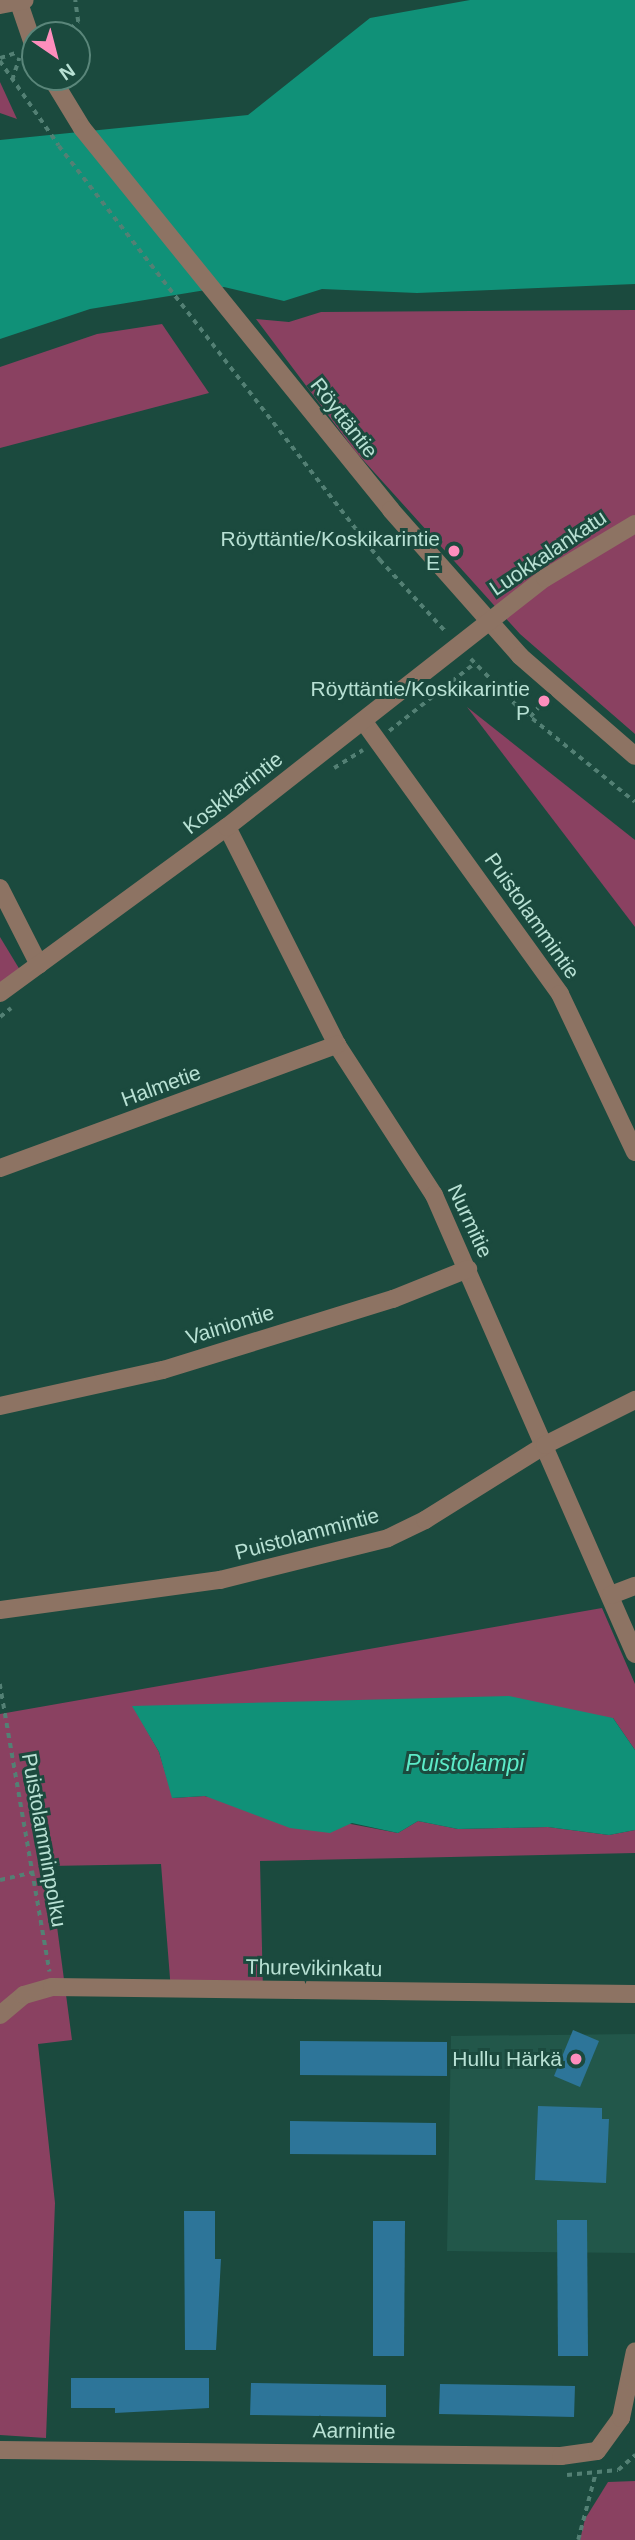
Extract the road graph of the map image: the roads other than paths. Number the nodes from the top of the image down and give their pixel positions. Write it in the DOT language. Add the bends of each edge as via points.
graph roads {
  1 [pos="21,0"];
  2 [pos="0,5"];
  3 [pos="24,21"];
  4 [pos="60,91"];
  5 [pos="635,524"];
  6 [pos="487,622"];
  7 [pos="364,722"];
  8 [pos="635,756"];
  9 [pos="227,827"];
  10 [pos="0,888"];
  11 [pos="39,965"];
  12 [pos="0,993"];
  13 [pos="337,1045"];
  14 [pos="635,1152"];
  15 [pos="0,1168"];
  16 [pos="468,1269"];
  17 [pos="635,1400"];
  18 [pos="0,1406"];
  19 [pos="545,1445"];
  20 [pos="635,1586"];
  21 [pos="611,1595"];
  22 [pos="0,1610"];
  23 [pos="635,1654"];
  24 [pos="635,1994"];
  25 [pos="0,2015"];
  26 [pos="635,2355"];
  27 [pos="0,2450"];
  1 -- 2 [label="street"];
  1 -- 3 [label="street"];
  4 -- 6 [label="street, Röyttäntie" via="82,128 345,456"];
  5 -- 6 [label="street, Luokkalankatu" via="545,578"];
  6 -- 7 [label="street, Koskikarintie"];
  6 -- 8 [label="street, Röyttäntie"];
  7 -- 9 [label="street, Koskikarintie"];
  7 -- 14 [label="street, Puistolammintie" via="560,994"];
  9 -- 11 [label="street, Koskikarintie"];
  9 -- 13 [label="street, Nurmitie"];
  10 -- 11 [label="street"];
  11 -- 12 [label="street, Koskikarintie"];
  13 -- 15 [label="street, Halmetie"];
  13 -- 16 [label="street, Nurmitie" via="434,1195"];
  16 -- 18 [label="street, Vainiontie" via="393,1298 163,1370"];
  16 -- 19 [label="street, Nurmitie"];
  17 -- 19 [label="street, Puistolammintie"];
  19 -- 21 [label="street, Nurmitie"];
  19 -- 22 [label="street, Puistolammintie" via="425,1520 348,1551 220,1580"];
  20 -- 21 [label="street"];
  21 -- 23 [label="street, Nurmitie"];
  24 -- 25 [label="street, Thurevikinkatu" via="52,1987 24,1995"];
  26 -- 27 [label="street, Aarnintie" via="621,2418 597,2451 561,2456"];
}
